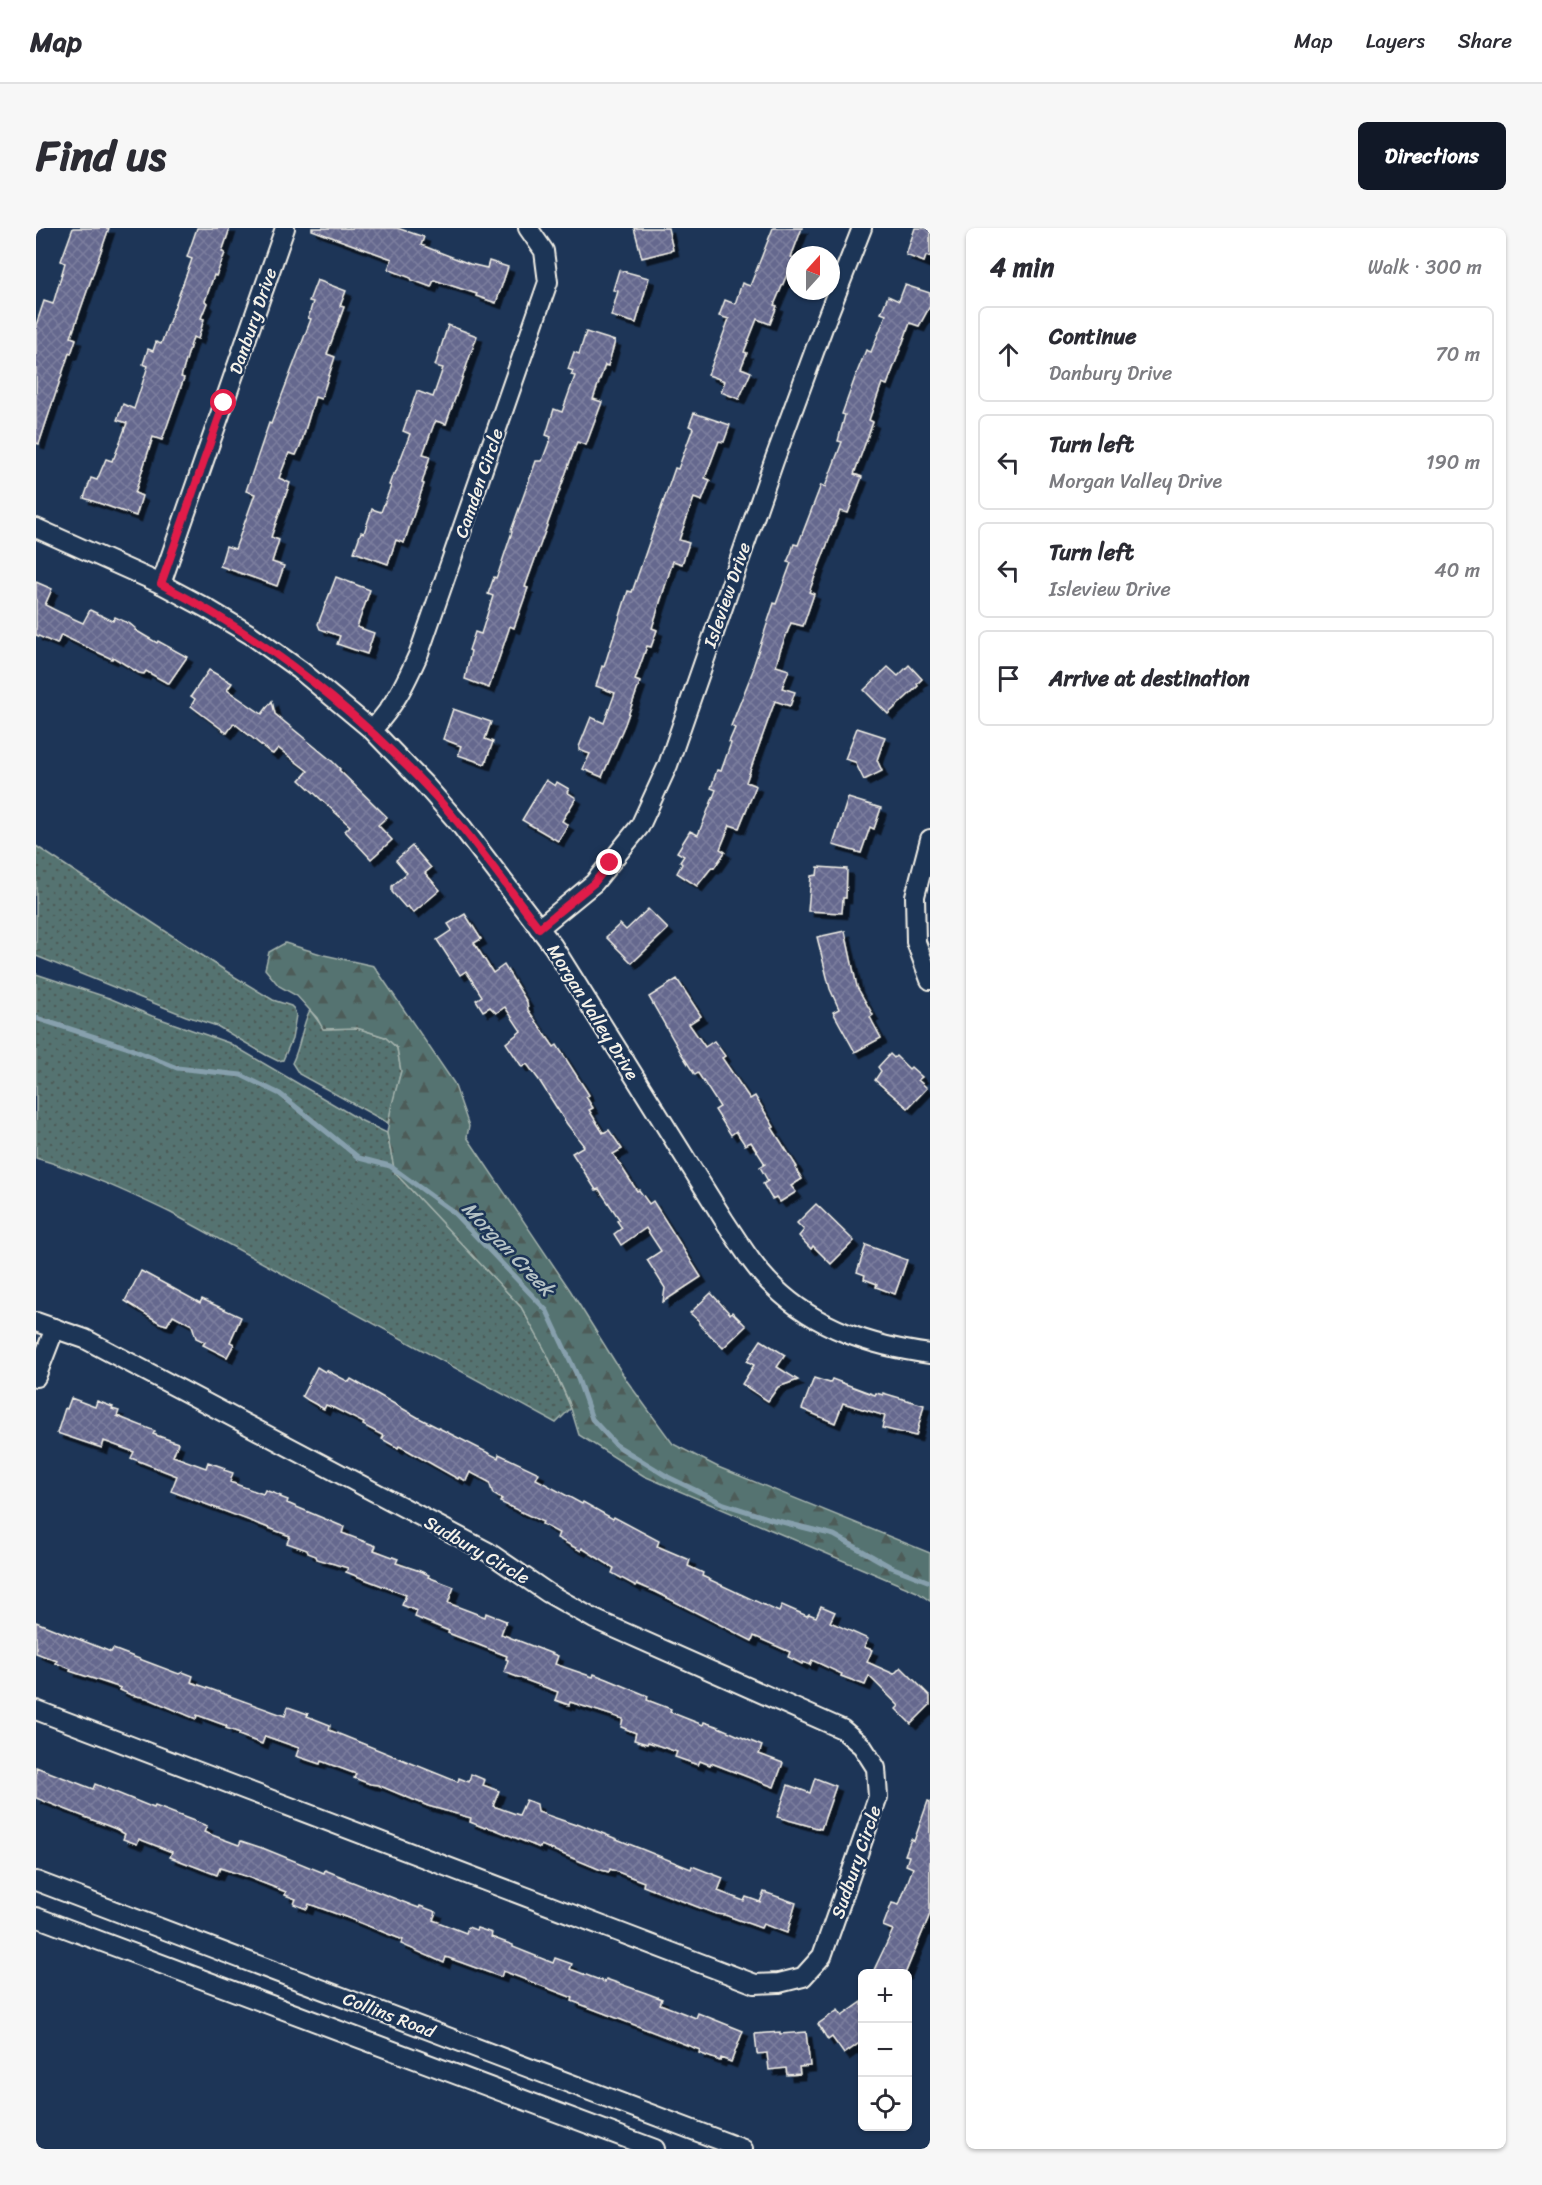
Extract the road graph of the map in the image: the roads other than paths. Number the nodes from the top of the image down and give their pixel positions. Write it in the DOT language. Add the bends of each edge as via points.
graph roads {
  1 [pos="285,228"];
  2 [pos="528,228"];
  3 [pos="862,228"];
  4 [pos="36,528"];
  5 [pos="161,584"];
  6 [pos="372,730"];
  7 [pos="930,839"];
  8 [pos="539,928"];
  9 [pos="930,980"];
  10 [pos="36,1322"];
  11 [pos="55,1328"];
  12 [pos="930,1354"];
  13 [pos="36,1377"];
  14 [pos="36,1710"];
  15 [pos="36,1881"];
  16 [pos="36,1917"];
  17 [pos="655,2149"];
  18 [pos="743,2149"];
  1 -- 5 [label="street, Danbury Drive"];
  2 -- 6 [label="street, Camden Circle" via="544,251 548,282 419,653 401,692"];
  3 -- 8 [label="street, Isleview Drive" via="774,461 668,765 640,826 594,883"];
  4 -- 5 [label="street, Morgan Valley Drive"];
  5 -- 6 [label="street, Morgan Valley Drive" via="251,635"];
  6 -- 8 [label="street, Morgan Valley Drive" via="462,827"];
  7 -- 9 [label="street" via="915,896 916,942"];
  8 -- 12 [label="street, Morgan Valley Drive" via="748,1257 773,1286 828,1326 886,1347"];
  10 -- 11 [label="street, Sudbury Circle"];
  11 -- 13 [label="street"];
  11 -- 14 [label="street, Sudbury Circle" via="85,1339 488,1552 594,1619 842,1729 862,1746 876,1768 878,1797 822,1956 803,1977 755,1984"];
  15 -- 18 [label="street, Collins Road"];
  16 -- 17 [label="street, Collins Road"];
}
